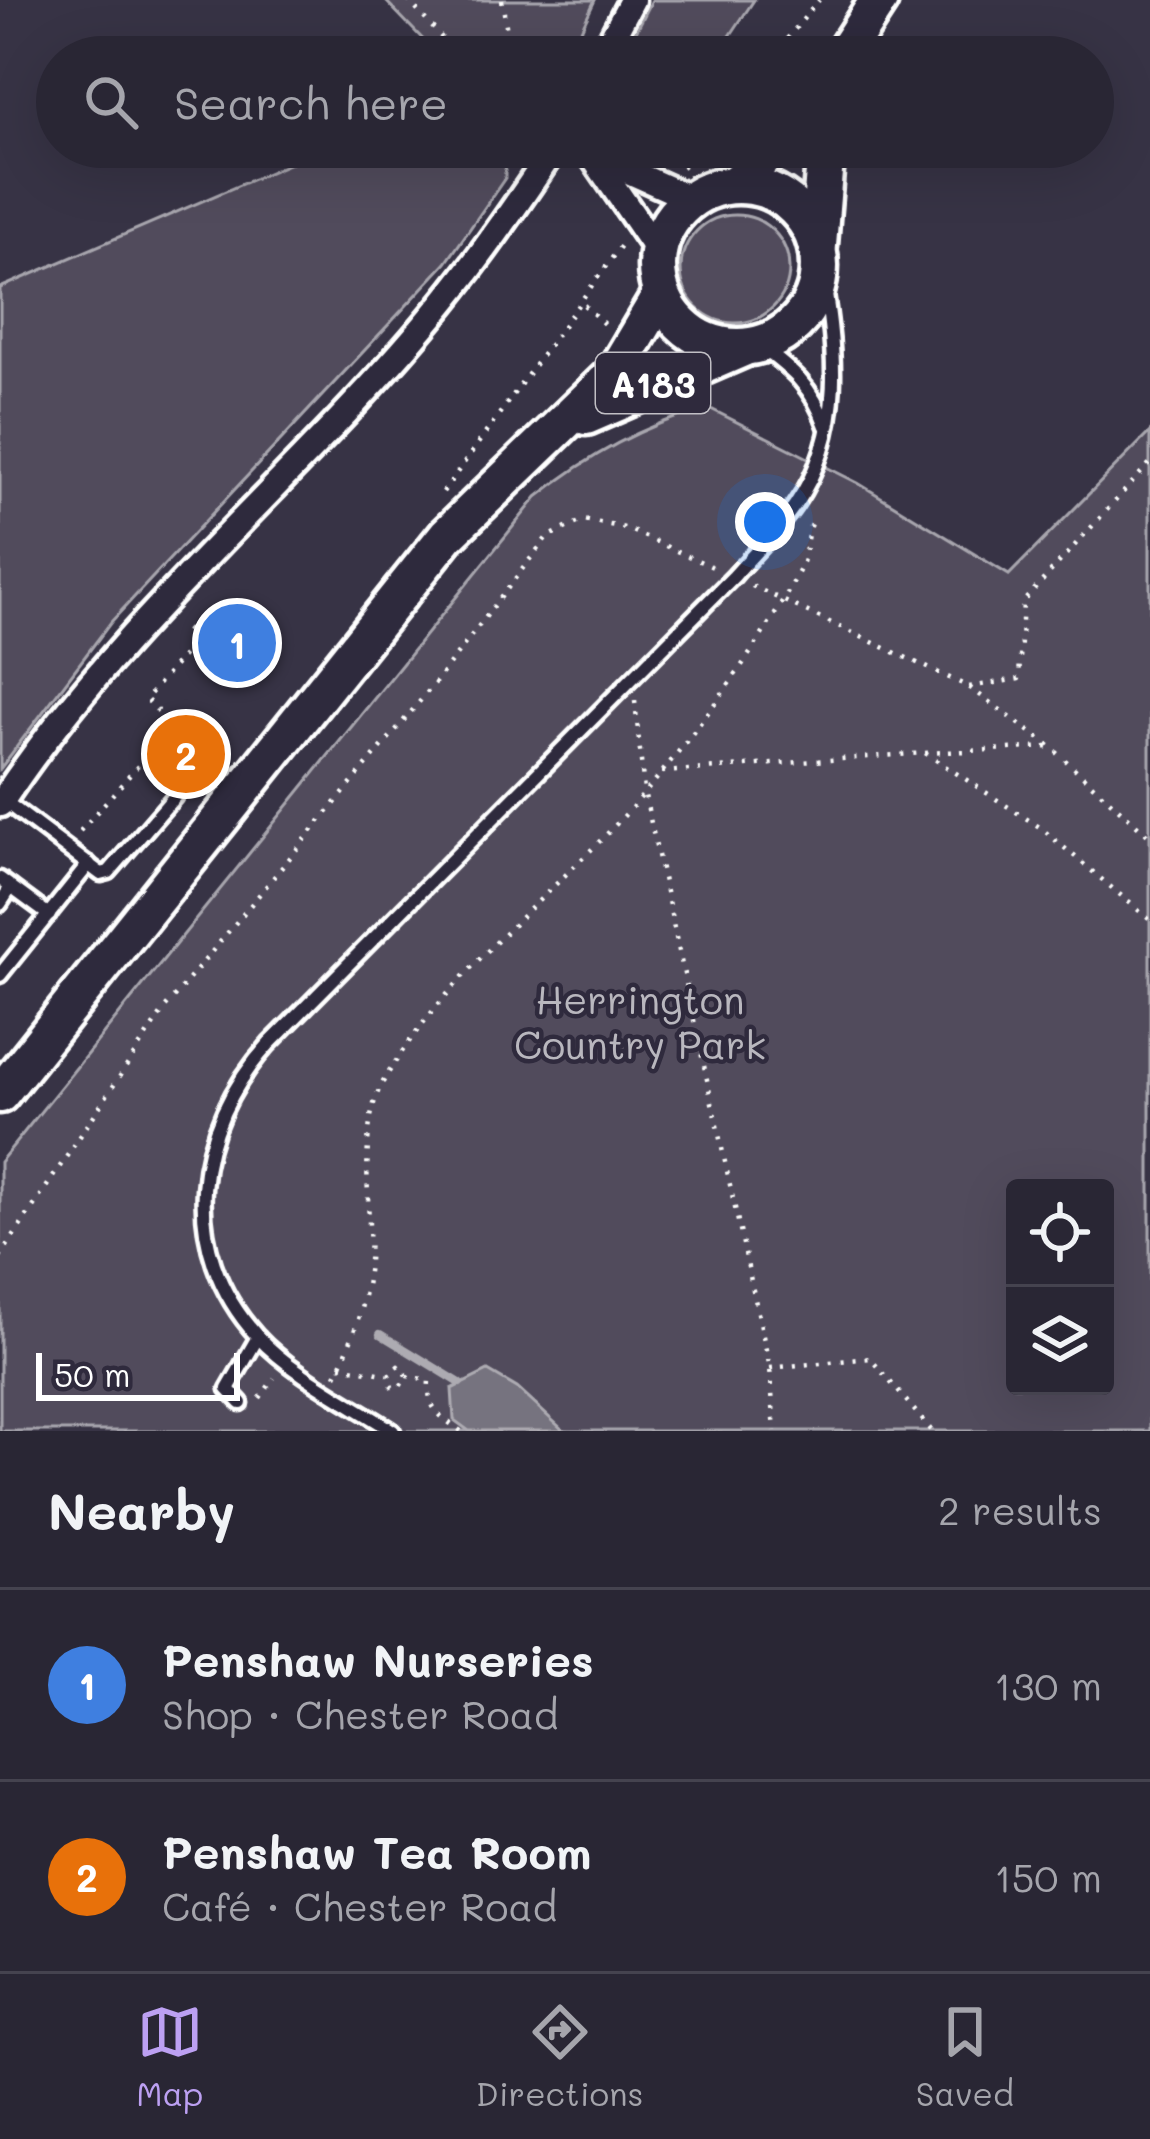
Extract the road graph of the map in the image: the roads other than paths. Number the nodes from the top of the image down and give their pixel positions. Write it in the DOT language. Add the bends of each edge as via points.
graph roads {
  1 [pos="632,0"];
  2 [pos="879,0"];
  3 [pos="613,36"];
  4 [pos="856,36"];
  5 [pos="540,168"];
  6 [pos="596,168"];
  7 [pos="618,168"];
  8 [pos="752,168"];
  9 [pos="823,168"];
  10 [pos="735,184"];
  11 [pos="691,199"];
  12 [pos="658,252"];
  13 [pos="820,255"];
  14 [pos="662,295"];
  15 [pos="751,347"];
  16 [pos="567,425"];
  17 [pos="826,427"];
  18 [pos="176,796"];
  19 [pos="1,802"];
  20 [pos="88,864"];
  21 [pos="5,883"];
  22 [pos="0,904"];
  23 [pos="49,915"];
  24 [pos="0,975"];
  25 [pos="0,1094"];
  26 [pos="258,1337"];
  27 [pos="247,1406"];
  28 [pos="393,1431"];
  1 -- 3 [label="street"];
  2 -- 4 [label="main road"];
  5 -- 19 [label="street" via="442,304 157,603"];
  6 -- 12 [label="street"];
  7 -- 11 [label="street"];
  8 -- 10 [label="main road"];
  9 -- 13 [label="main road"];
  10 -- 11 [label="main road"];
  10 -- 13 [label="main road" via="779,194 805,218"];
  11 -- 12 [label="main road" via="668,224"];
  12 -- 14 [label="main road"];
  13 -- 15 [label="main road" via="819,283 801,319"];
  13 -- 17 [label="lane" via="836,351 836,398"];
  14 -- 15 [label="main road" via="688,331 724,347"];
  14 -- 16 [label="main road, A183" via="632,351"];
  15 -- 16 [label="main road, A183"];
  15 -- 17 [label="lane" via="799,373"];
  16 -- 25 [label="main road, A183" via="447,535"];
  17 -- 26 [label="lane" via="796,504 734,576 269,1044 220,1109 206,1165 207,1227 229,1294"];
  18 -- 20 [label="lane" via="109,872"];
  19 -- 20 [label="lane"];
  20 -- 23 [label="lane"];
  21 -- 22 [label="lane"];
  21 -- 23 [label="lane"];
  23 -- 24 [label="lane"];
  26 -- 27 [label="lane" via="228,1389"];
  26 -- 28 [label="lane"];
}
